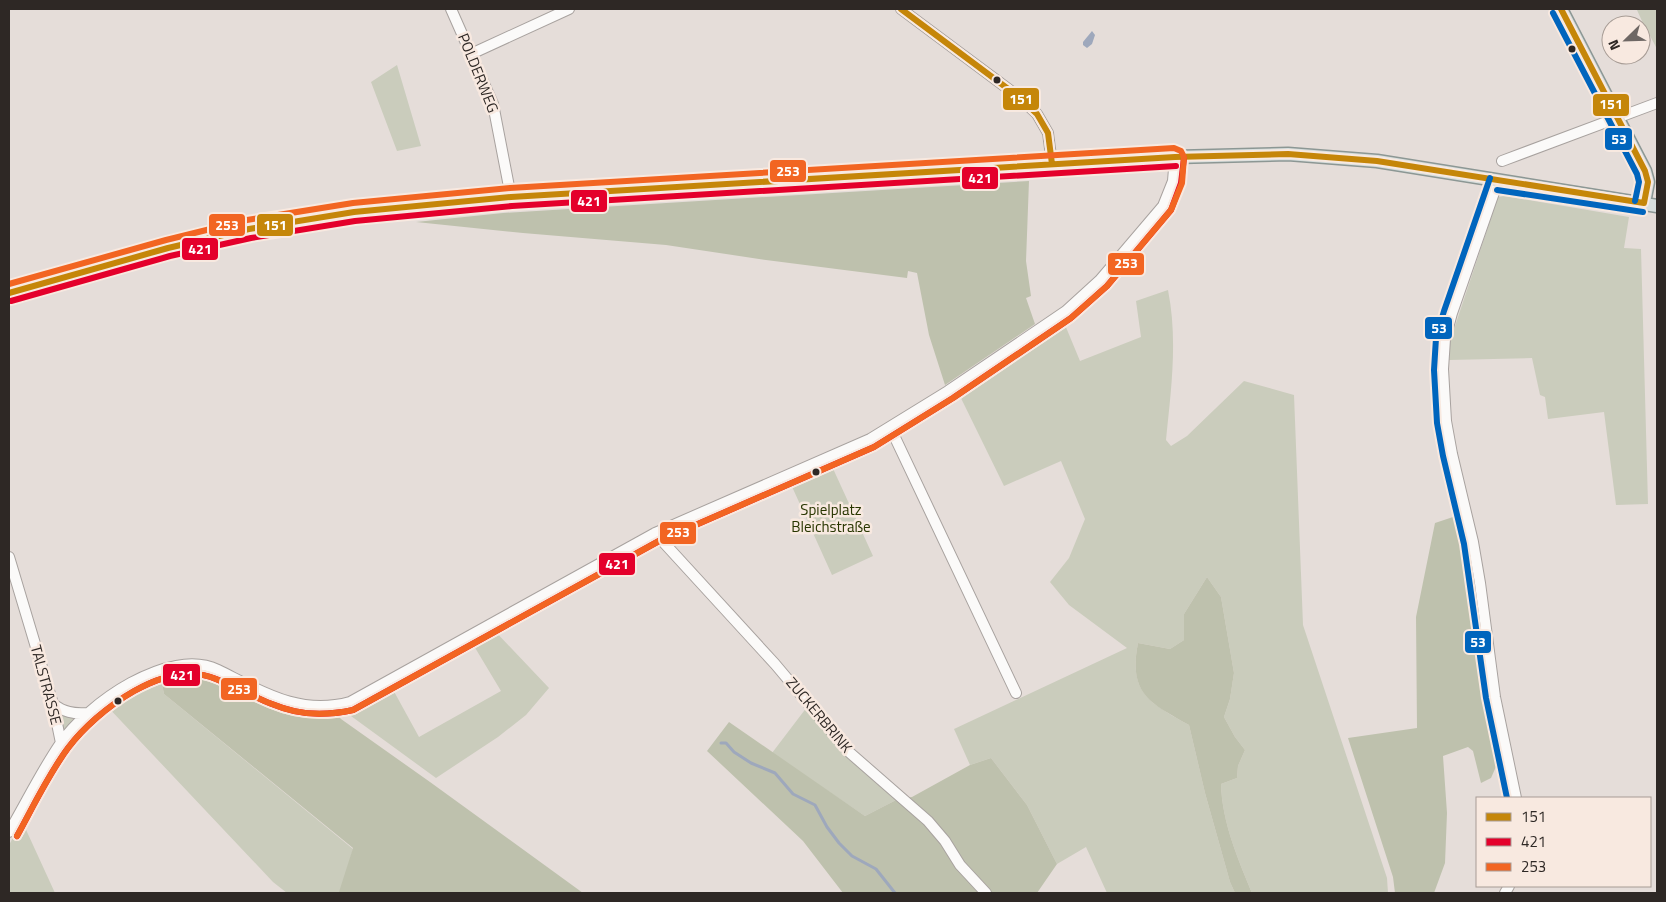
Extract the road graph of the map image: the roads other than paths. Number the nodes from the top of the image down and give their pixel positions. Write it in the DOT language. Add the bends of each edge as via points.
graph roads {
  1 [pos="451,9"];
  2 [pos="570,9"];
  3 [pos="901,9"];
  4 [pos="1561,9"];
  5 [pos="471,54"];
  6 [pos="1657,103"];
  7 [pos="1617,118"];
  8 [pos="1175,157"];
  9 [pos="1502,161"];
  10 [pos="1052,164"];
  11 [pos="1498,181"];
  12 [pos="511,197"];
  13 [pos="1644,204"];
  14 [pos="1657,206"];
  15 [pos="9,293"];
  16 [pos="890,427"];
  17 [pos="655,533"];
  18 [pos="9,557"];
  19 [pos="1016,693"];
  20 [pos="53,704"];
  21 [pos="87,713"];
  22 [pos="61,743"];
  23 [pos="1516,797"];
  24 [pos="9,832"];
  25 [pos="986,893"];
  1 -- 5 [label="street, POLDERWEG"];
  2 -- 5 [label="street"];
  3 -- 10 [label="street" via="1037,114 1048,133"];
  4 -- 7 [label="main road"];
  5 -- 12 [label="street, POLDERWEG" via="493,104"];
  6 -- 7 [label="street"];
  7 -- 9 [label="street"];
  7 -- 13 [label="main road" via="1647,176"];
  8 -- 10 [label="main road"];
  8 -- 11 [label="main road" via="1311,155 1377,161"];
  8 -- 16 [label="street" via="1174,181 1163,206 1100,280 1066,311"];
  10 -- 12 [label="main road"];
  11 -- 13 [label="main road"];
  11 -- 23 [label="street" via="1452,313 1445,339 1443,369 1446,421 1473,542 1496,705"];
  12 -- 15 [label="main road" via="354,212 249,229 168,248"];
  13 -- 14 [label="main road"];
  16 -- 17 [label="street" via="870,439"];
  16 -- 19 [label="street"];
  17 -- 21 [label="street" via="350,702 314,706 291,702 266,694 216,669 188,664 149,674"];
  17 -- 25 [label="street, ZUCKERBRINK" via="776,664 849,752 928,822"];
  18 -- 20 [label="street, TALSTRASSE"];
  20 -- 21 [label="street" via="70,713"];
  20 -- 22 [label="street, TALSTRASSE"];
  21 -- 22 [label="street"];
  22 -- 24 [label="street, TALSTRASSE"];
}
